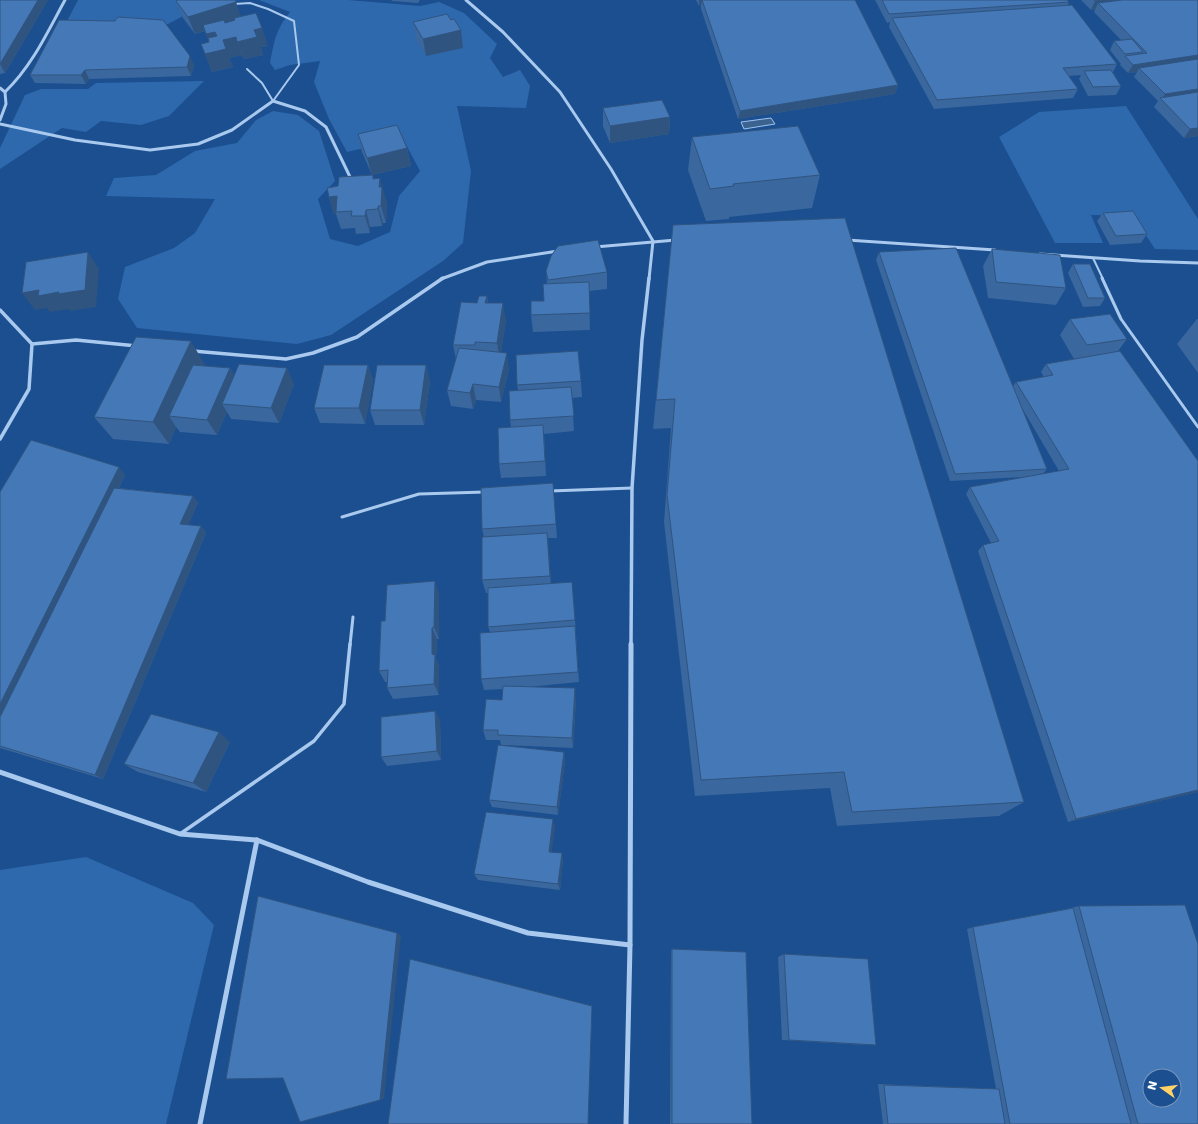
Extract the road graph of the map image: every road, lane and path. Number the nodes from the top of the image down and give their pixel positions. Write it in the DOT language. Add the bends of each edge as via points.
graph roads {
  1 [pos="65,0"];
  2 [pos="466,0"];
  3 [pos="230,5"];
  4 [pos="247,69"];
  5 [pos="0,88"];
  6 [pos="5,92"];
  7 [pos="273,101"];
  8 [pos="0,120"];
  9 [pos="0,124"];
  10 [pos="355,185"];
  11 [pos="683,240"];
  12 [pos="843,240"];
  13 [pos="653,241"];
  14 [pos="592,248"];
  15 [pos="562,251"];
  16 [pos="999,251"];
  17 [pos="1038,254"];
  18 [pos="1093,258"];
  19 [pos="1198,263"];
  20 [pos="0,310"];
  21 [pos="32,344"];
  22 [pos="146,347"];
  23 [pos="184,350"];
  24 [pos="1198,428"];
  25 [pos="0,439"];
  26 [pos="632,488"];
  27 [pos="546,491"];
  28 [pos="490,492"];
  29 [pos="342,517"];
  30 [pos="353,617"];
  31 [pos="0,772"];
  32 [pos="180,834"];
  33 [pos="257,840"];
  34 [pos="630,945"];
  35 [pos="200,1124"];
  36 [pos="626,1124"];
  1 -- 6 [label="street" via="34,57"];
  2 -- 13 [label="street" via="503,32 560,92 611,169"];
  3 -- 7 [label="lane" via="250,3 268,8 294,21 299,65"];
  4 -- 7 [label="lane" via="262,83"];
  5 -- 6 [label="street"];
  6 -- 8 [label="street" via="6,104"];
  7 -- 9 [label="street" via="232,130 198,144 150,150 75,140"];
  7 -- 10 [label="street" via="305,111 326,127"];
  11 -- 13 [label="street"];
  12 -- 16 [label="street"];
  13 -- 14 [label="street"];
  13 -- 26 [label="street" via="642,340"];
  15 -- 23 [label="street" via="487,262 443,278 357,337 313,353 286,360"];
  17 -- 18 [label="street"];
  18 -- 19 [label="street"];
  18 -- 24 [label="lane" via="1121,319"];
  20 -- 21 [label="street"];
  21 -- 22 [label="street" via="76,340"];
  21 -- 25 [label="street" via="29,389"];
  26 -- 27 [label="lane"];
  26 -- 34 [label="street"];
  28 -- 29 [label="lane" via="420,494"];
  30 -- 32 [label="lane" via="344,704 314,741"];
  31 -- 32 [label="street"];
  32 -- 33 [label="street"];
  33 -- 34 [label="street" via="368,882 528,933"];
  33 -- 35 [label="street"];
  34 -- 36 [label="street"];
}
